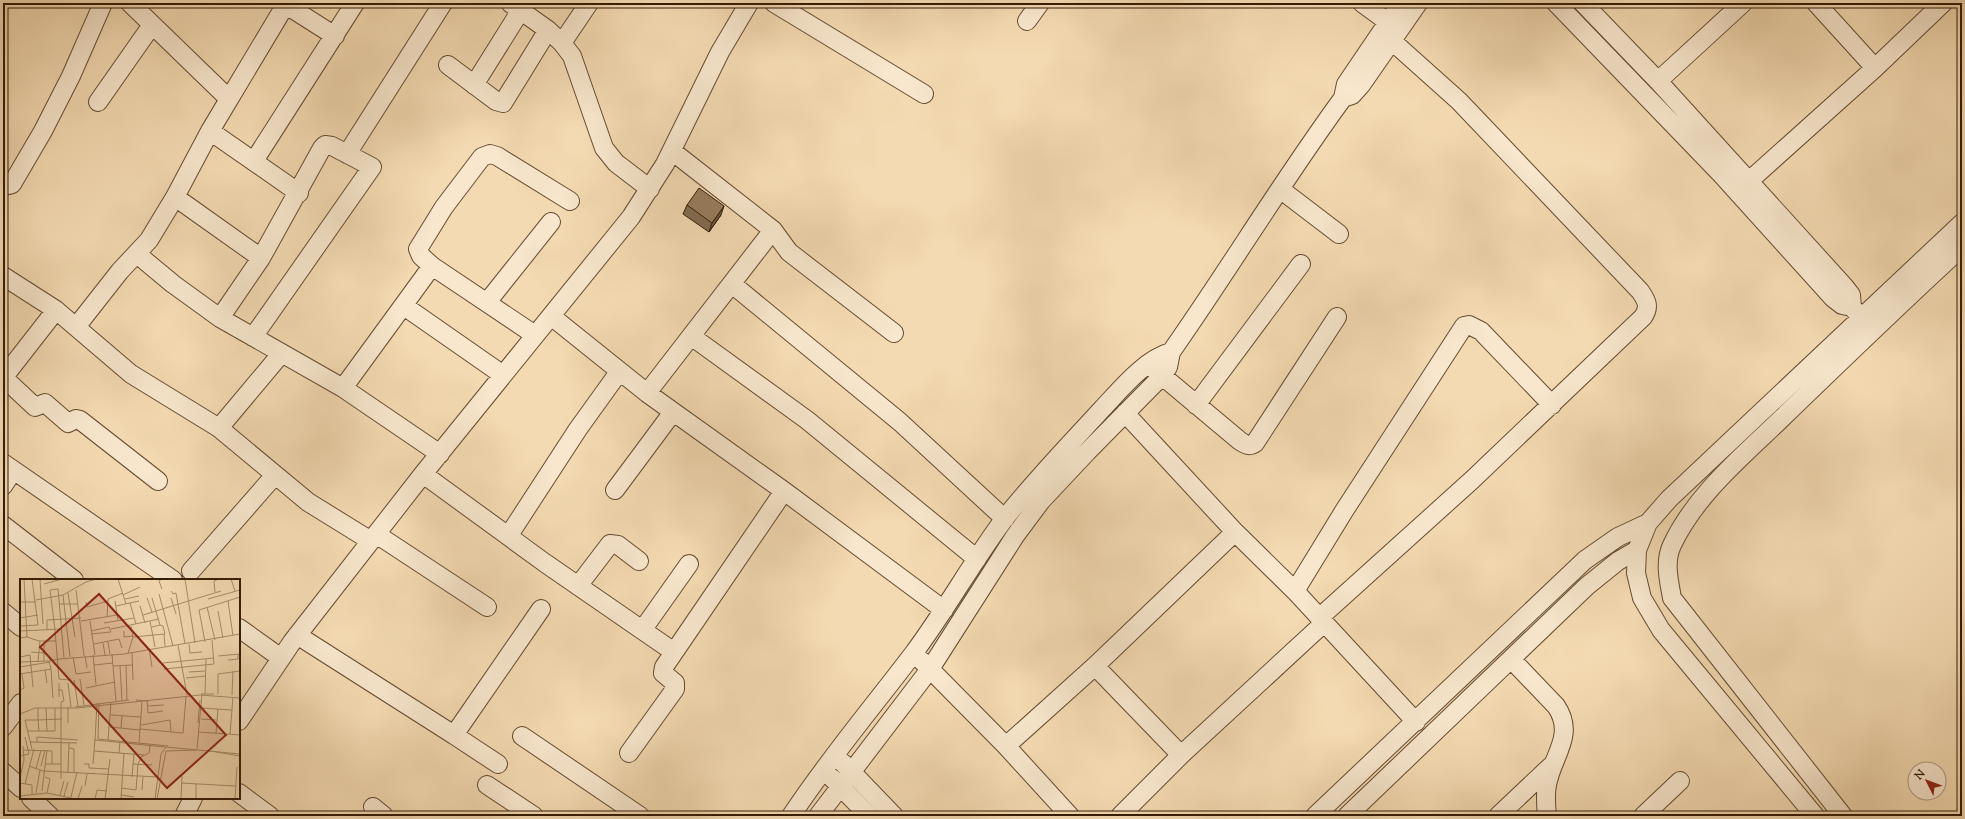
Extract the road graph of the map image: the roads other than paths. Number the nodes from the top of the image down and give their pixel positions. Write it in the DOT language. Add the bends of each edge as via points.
graph roads {
  1 [pos="103,3"];
  2 [pos="130,3"];
  3 [pos="355,3"];
  4 [pos="443,3"];
  5 [pos="589,3"];
  6 [pos="749,3"];
  7 [pos="774,3"];
  8 [pos="1040,3"];
  9 [pos="1362,3"];
  10 [pos="1401,3"];
  11 [pos="1418,3"];
  12 [pos="1556,3"];
  13 [pos="1583,3"];
  14 [pos="1743,3"];
  15 [pos="1816,3"];
  16 [pos="1943,3"];
  17 [pos="284,4"];
  18 [pos="515,7"];
  19 [pos="1027,21"];
  20 [pos="1388,22"];
  21 [pos="152,25"];
  22 [pos="548,30"];
  23 [pos="335,36"];
  24 [pos="1392,41"];
  25 [pos="562,43"];
  26 [pos="448,65"];
  27 [pos="1875,68"];
  28 [pos="1658,81"];
  29 [pos="474,85"];
  30 [pos="924,94"];
  31 [pos="1343,98"];
  32 [pos="229,99"];
  33 [pos="98,102"];
  34 [pos="210,131"];
  35 [pos="672,151"];
  36 [pos="347,154"];
  37 [pos="254,161"];
  38 [pos="1749,181"];
  39 [pos="3,182"];
  40 [pos="650,189"];
  41 [pos="1280,189"];
  42 [pos="299,193"];
  43 [pos="175,197"];
  44 [pos="570,201"];
  45 [pos="551,222"];
  46 [pos="1962,223"];
  47 [pos="773,230"];
  48 [pos="1339,234"];
  49 [pos="1962,247"];
  50 [pos="137,254"];
  51 [pos="261,258"];
  52 [pos="1301,264"];
  53 [pos="432,266"];
  54 [pos="3,276"];
  55 [pos="732,284"];
  56 [pos="488,302"];
  57 [pos="404,306"];
  58 [pos="56,310"];
  59 [pos="551,316"];
  60 [pos="1337,317"];
  61 [pos="220,318"];
  62 [pos="1862,318"];
  63 [pos="76,327"];
  64 [pos="894,333"];
  65 [pos="535,335"];
  66 [pos="691,336"];
  67 [pos="253,337"];
  68 [pos="1171,352"];
  69 [pos="282,354"];
  70 [pos="1148,364"];
  71 [pos="620,372"];
  72 [pos="503,375"];
  73 [pos="1162,376"];
  74 [pos="3,378"];
  75 [pos="343,388"];
  76 [pos="647,393"];
  77 [pos="1196,405"];
  78 [pos="1552,405"];
  79 [pos="673,412"];
  80 [pos="1125,413"];
  81 [pos="219,428"];
  82 [pos="1080,445"];
  83 [pos="440,454"];
  84 [pos="8,467"];
  85 [pos="423,474"];
  86 [pos="1053,474"];
  87 [pos="274,475"];
  88 [pos="158,481"];
  89 [pos="3,486"];
  90 [pos="615,490"];
  91 [pos="784,491"];
  92 [pos="1005,519"];
  93 [pos="1648,523"];
  94 [pos="4,529"];
  95 [pos="1235,532"];
  96 [pos="509,535"];
  97 [pos="374,537"];
  98 [pos="1637,550"];
  99 [pos="977,559"];
  100 [pos="639,561"];
  101 [pos="689,564"];
  102 [pos="191,571"];
  103 [pos="73,579"];
  104 [pos="172,579"];
  105 [pos="578,586"];
  106 [pos="1295,591"];
  107 [pos="487,607"];
  108 [pos="541,609"];
  109 [pos="944,610"];
  110 [pos="3,612"];
  111 [pos="1321,620"];
  112 [pos="20,626"];
  113 [pos="240,629"];
  114 [pos="643,629"];
  115 [pos="297,635"];
  116 [pos="674,652"];
  117 [pos="914,653"];
  118 [pos="281,658"];
  119 [pos="1511,659"];
  120 [pos="1095,666"];
  121 [pos="930,669"];
  122 [pos="20,703"];
  123 [pos="241,714"];
  124 [pos="1416,722"];
  125 [pos="3,727"];
  126 [pos="454,735"];
  127 [pos="522,736"];
  128 [pos="1006,746"];
  129 [pos="629,753"];
  130 [pos="834,754"];
  131 [pos="1181,755"];
  132 [pos="498,764"];
  133 [pos="1552,765"];
  134 [pos="824,769"];
  135 [pos="3,772"];
  136 [pos="851,772"];
  137 [pos="1680,781"];
  138 [pos="487,785"];
  139 [pos="840,786"];
  140 [pos="20,787"];
  141 [pos="240,794"];
  142 [pos="32,799"];
  143 [pos="192,799"];
  144 [pos="50,816"];
  145 [pos="184,816"];
  146 [pos="270,816"];
  147 [pos="534,816"];
  148 [pos="640,816"];
  149 [pos="791,816"];
  150 [pos="818,816"];
  151 [pos="869,816"];
  152 [pos="894,816"];
  153 [pos="1070,816"];
  154 [pos="1120,816"];
  155 [pos="1315,816"];
  156 [pos="1347,816"];
  157 [pos="1498,816"];
  158 [pos="1547,816"];
  159 [pos="1643,816"];
  160 [pos="1815,816"];
  161 [pos="1843,816"];
  1 -- 39 [label="street" via="71,76 43,131 14,181 9,185"];
  2 -- 21 [label="street"];
  3 -- 23 [label="street"];
  4 -- 36 [label="street"];
  5 -- 25 [label="street"];
  6 -- 35 [label="street" via="720,52"];
  7 -- 30 [label="street"];
  8 -- 19 [label="street"];
  9 -- 20 [label="street"];
  10 -- 20 [label="street"];
  11 -- 24 [label="street"];
  12 -- 62 [label="street" via="1721,174 1833,298"];
  13 -- 28 [label="street"];
  14 -- 28 [label="street"];
  15 -- 27 [label="street"];
  16 -- 27 [label="street"];
  17 -- 23 [label="street"];
  17 -- 32 [label="street"];
  18 -- 22 [label="street"];
  18 -- 29 [label="street"];
  20 -- 31 [label="street" via="1348,81"];
  21 -- 32 [label="street"];
  21 -- 33 [label="street"];
  22 -- 25 [label="street"];
  22 -- 29 [label="street" via="503,103"];
  23 -- 37 [label="street"];
  24 -- 31 [label="street" via="1357,90"];
  24 -- 78 [label="street" via="1464,106 1640,291 1647,304 1648,311 1643,317"];
  25 -- 40 [label="street" via="578,69 607,153"];
  26 -- 29 [label="street"];
  27 -- 38 [label="street"];
  28 -- 38 [label="street"];
  31 -- 41 [label="street"];
  32 -- 34 [label="street"];
  34 -- 37 [label="street"];
  34 -- 43 [label="street"];
  35 -- 40 [label="street"];
  35 -- 47 [label="street"];
  36 -- 42 [label="street" via="332,146 325,146"];
  36 -- 67 [label="street" via="372,167"];
  37 -- 42 [label="street"];
  38 -- 62 [label="street" via="1844,286"];
  40 -- 59 [label="street" via="631,217"];
  41 -- 48 [label="street"];
  41 -- 68 [label="street"];
  42 -- 51 [label="street"];
  43 -- 50 [label="street" via="150,240"];
  43 -- 51 [label="street"];
  44 -- 53 [label="street" via="497,156 486,154 444,207 418,249 419,254"];
  45 -- 56 [label="street"];
  46 -- 62 [label="street"];
  47 -- 55 [label="street"];
  47 -- 64 [label="street" via="789,252"];
  49 -- 62 [label="street"];
  50 -- 61 [label="street"];
  50 -- 63 [label="street" via="120,271"];
  51 -- 61 [label="street"];
  52 -- 77 [label="street"];
  53 -- 56 [label="street"];
  53 -- 57 [label="street"];
  54 -- 58 [label="street"];
  55 -- 66 [label="street"];
  55 -- 92 [label="street" via="900,422"];
  56 -- 65 [label="street"];
  57 -- 72 [label="street"];
  57 -- 75 [label="street"];
  58 -- 63 [label="street"];
  58 -- 74 [label="street"];
  59 -- 65 [label="street"];
  59 -- 71 [label="street"];
  60 -- 77 [label="street" via="1252,445 1244,444"];
  61 -- 67 [label="street"];
  62 -- 93 [label="street" via="1669,499"];
  62 -- 161 [label="street" via="1712,487 1686,520 1671,546 1667,570 1672,598"];
  63 -- 81 [label="street" via="131,374"];
  65 -- 72 [label="street"];
  66 -- 76 [label="street"];
  66 -- 99 [label="street" via="807,420"];
  67 -- 69 [label="street"];
  68 -- 70 [label="street" via="1155,358"];
  68 -- 73 [label="street" via="1168,367"];
  69 -- 75 [label="street"];
  69 -- 81 [label="street"];
  70 -- 73 [label="street"];
  70 -- 82 [label="street"];
  71 -- 76 [label="street"];
  71 -- 96 [label="street" via="578,429"];
  72 -- 83 [label="street"];
  73 -- 77 [label="street"];
  73 -- 80 [label="street"];
  74 -- 88 [label="street" via="35,407 45,403 68,423 80,420"];
  75 -- 83 [label="street"];
  76 -- 79 [label="street"];
  78 -- 106 [label="street" via="1481,331 1469,325 1464,326 1344,510"];
  78 -- 111 [label="street"];
  79 -- 90 [label="street"];
  79 -- 91 [label="street"];
  80 -- 82 [label="street"];
  80 -- 95 [label="street"];
  81 -- 87 [label="street"];
  82 -- 86 [label="street"];
  83 -- 85 [label="street"];
  84 -- 89 [label="street"];
  84 -- 104 [label="street"];
  85 -- 96 [label="street"];
  85 -- 97 [label="street"];
  86 -- 92 [label="street"];
  86 -- 121 [label="street"];
  87 -- 97 [label="street" via="308,502"];
  87 -- 102 [label="street"];
  91 -- 109 [label="street"];
  91 -- 116 [label="street"];
  92 -- 99 [label="street"];
  93 -- 98 [label="street"];
  93 -- 124 [label="street" via="1618,537 1585,560"];
  94 -- 103 [label="street"];
  95 -- 106 [label="street"];
  95 -- 120 [label="street"];
  96 -- 105 [label="street"];
  97 -- 107 [label="street"];
  97 -- 115 [label="street"];
  98 -- 119 [label="street" via="1604,572"];
  98 -- 160 [label="street" via="1636,573 1642,598 1661,630"];
  99 -- 109 [label="street"];
  100 -- 105 [label="street" via="618,545 610,544"];
  101 -- 114 [label="street"];
  105 -- 114 [label="street"];
  106 -- 111 [label="street"];
  108 -- 126 [label="street"];
  109 -- 117 [label="street"];
  110 -- 112 [label="street"];
  111 -- 124 [label="street"];
  111 -- 131 [label="street"];
  113 -- 118 [label="street"];
  114 -- 116 [label="street"];
  115 -- 118 [label="street"];
  115 -- 126 [label="street"];
  116 -- 129 [label="street" via="663,673 675,683 674,689"];
  117 -- 121 [label="street"];
  117 -- 130 [label="street"];
  118 -- 123 [label="street"];
  119 -- 133 [label="street" via="1561,714 1564,736"];
  119 -- 156 [label="street"];
  120 -- 128 [label="street"];
  120 -- 131 [label="street"];
  121 -- 128 [label="street"];
  121 -- 136 [label="street"];
  122 -- 125 [label="street"];
  124 -- 155 [label="street"];
  126 -- 132 [label="street"];
  127 -- 148 [label="street"];
  128 -- 153 [label="street"];
  130 -- 134 [label="street"];
  130 -- 136 [label="street"];
  131 -- 154 [label="street"];
  133 -- 157 [label="street"];
  133 -- 158 [label="street" via="1546,786"];
  134 -- 139 [label="street"];
  134 -- 149 [label="street"];
  135 -- 140 [label="street"];
  136 -- 139 [label="street"];
  136 -- 152 [label="street"];
  137 -- 159 [label="street"];
  138 -- 147 [label="street"];
  139 -- 150 [label="street"];
  139 -- 151 [label="street"];
  141 -- 146 [label="street"];
  142 -- 144 [label="street"];
  143 -- 145 [label="street"];
}
